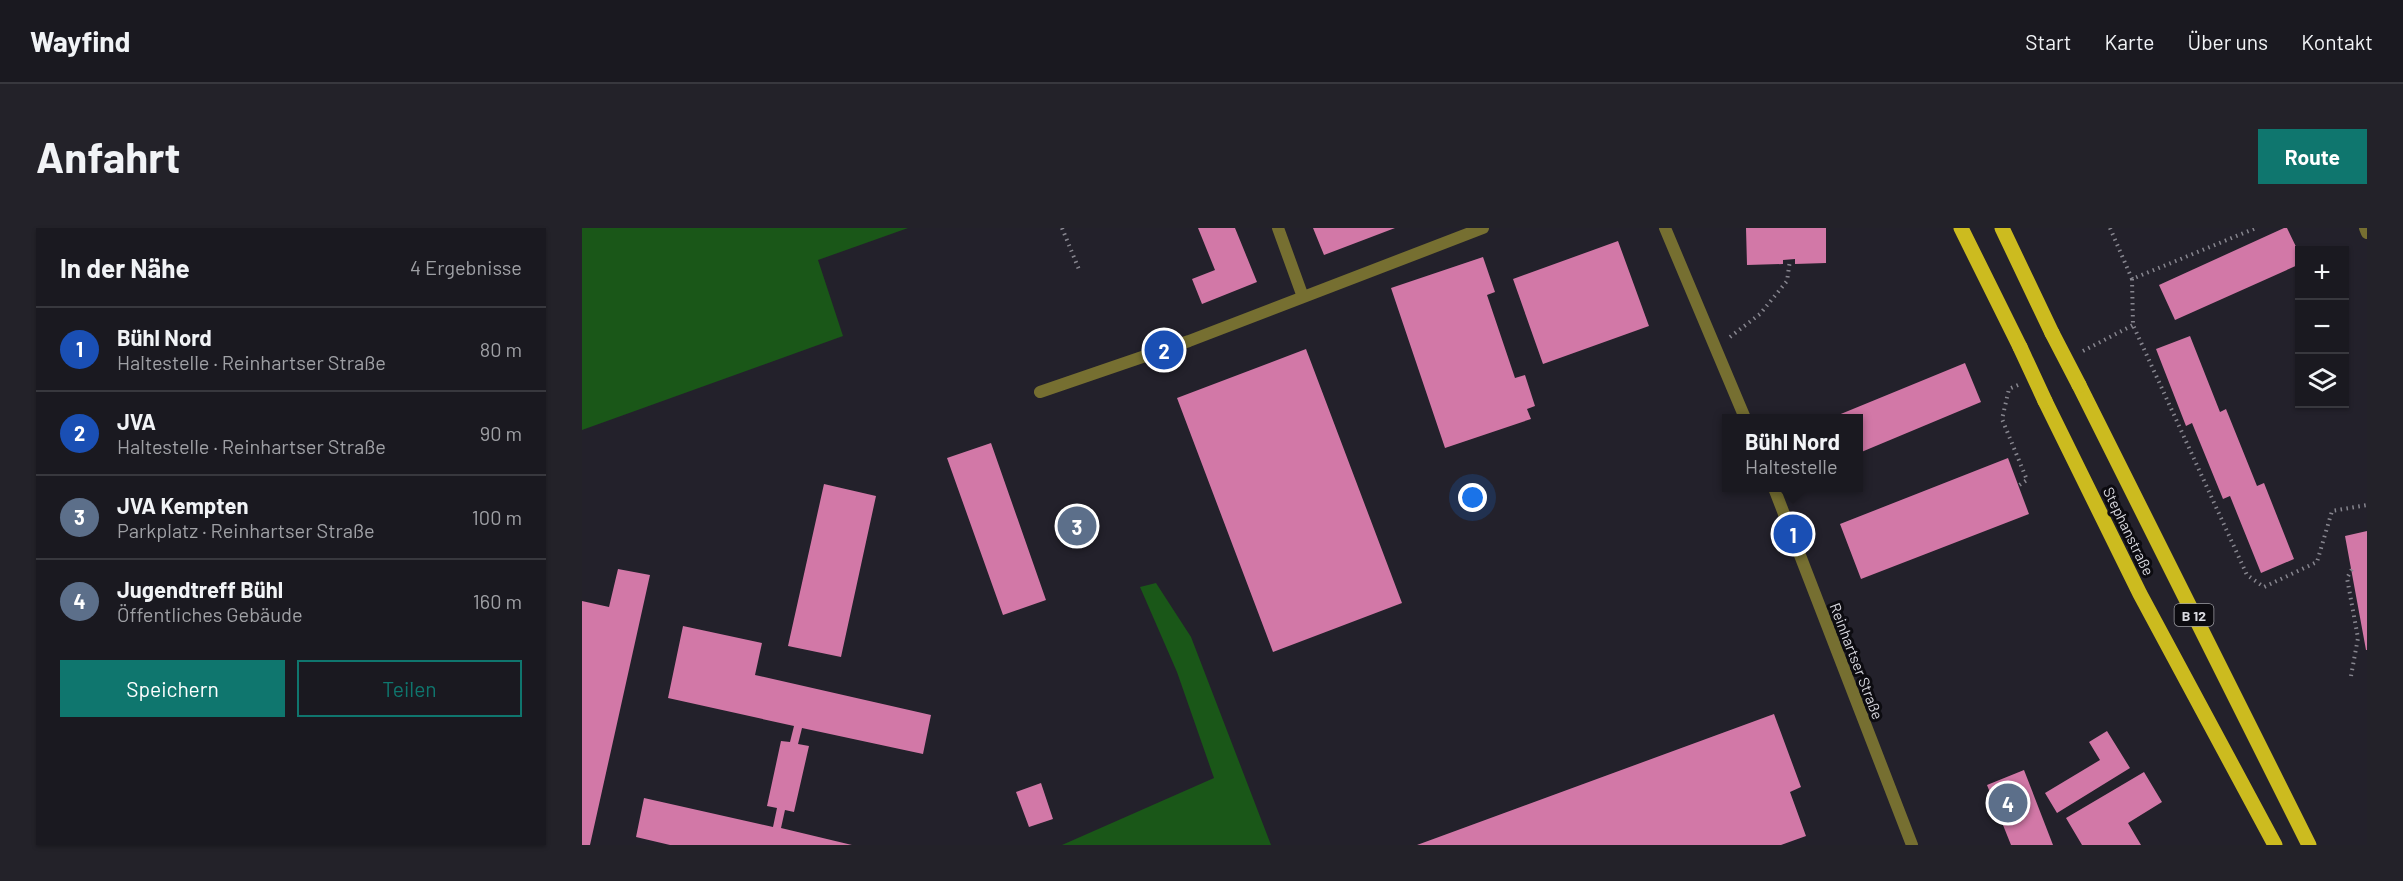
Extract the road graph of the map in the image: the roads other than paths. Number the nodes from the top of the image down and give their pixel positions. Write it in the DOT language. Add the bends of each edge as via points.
graph roads {
  1 [pos="1278,228"];
  2 [pos="1483,228"];
  3 [pos="1665,228"];
  4 [pos="1961,228"];
  5 [pos="2002,228"];
  6 [pos="2365,228"];
  7 [pos="2367,233"];
  8 [pos="1303,297"];
  9 [pos="1040,392"];
  10 [pos="1743,414"];
  11 [pos="1776,492"];
  12 [pos="1912,845"];
  13 [pos="2274,845"];
  14 [pos="2308,845"];
  1 -- 8 [label="street"];
  2 -- 8 [label="street"];
  3 -- 10 [label="street"];
  4 -- 13 [label="main road, Stephanstraße / B 12, bridge" via="2140,594"];
  5 -- 14 [label="main road, Stephanstraße / B 12, bridge"];
  6 -- 7 [label="street"];
  8 -- 9 [label="street"];
  11 -- 12 [label="street, Reinhartser Straße"];
}
